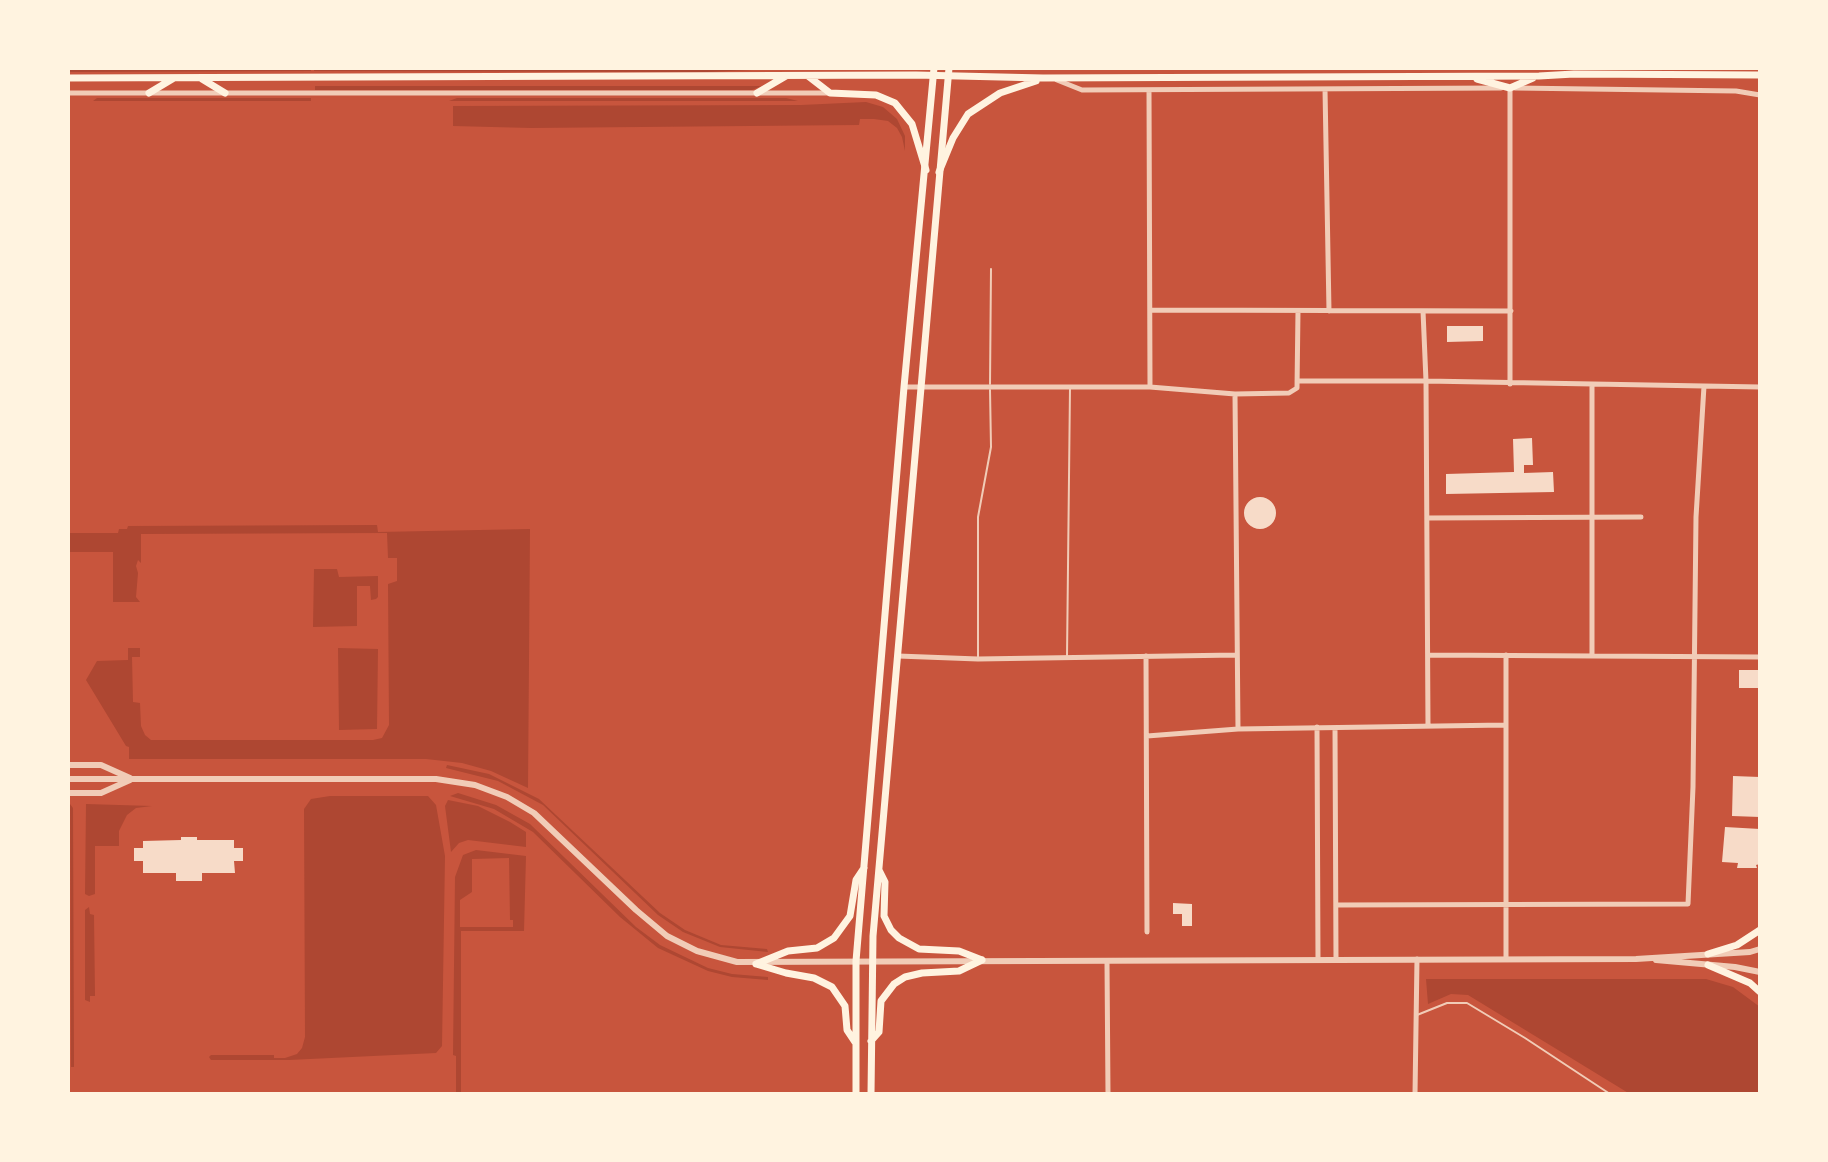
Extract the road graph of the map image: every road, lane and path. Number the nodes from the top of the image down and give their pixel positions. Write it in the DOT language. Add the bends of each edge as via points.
graph roads {
  1 [pos="934,72"];
  2 [pos="948,72"];
  3 [pos="1760,75"];
  4 [pos="786,76"];
  5 [pos="808,76"];
  6 [pos="1463,76"];
  7 [pos="1539,76"];
  8 [pos="68,78"];
  9 [pos="175,78"];
  10 [pos="200,78"];
  11 [pos="1048,78"];
  12 [pos="1510,88"];
  13 [pos="1325,89"];
  14 [pos="1149,90"];
  15 [pos="68,93"];
  16 [pos="149,93"];
  17 [pos="225,93"];
  18 [pos="757,93"];
  19 [pos="830,93"];
  20 [pos="1760,95"];
  21 [pos="926,170"];
  22 [pos="939,172"];
  23 [pos="991,269"];
  24 [pos="1150,310"];
  25 [pos="1298,311"];
  26 [pos="1329,311"];
  27 [pos="1423,311"];
  28 [pos="1511,311"];
  29 [pos="1297,381"];
  30 [pos="1426,381"];
  31 [pos="1510,384"];
  32 [pos="1592,386"];
  33 [pos="1704,386"];
  34 [pos="904,387"];
  35 [pos="1150,387"];
  36 [pos="1760,387"];
  37 [pos="921,388"];
  38 [pos="990,388"];
  39 [pos="1070,388"];
  40 [pos="1235,394"];
  41 [pos="1591,517"];
  42 [pos="1641,517"];
  43 [pos="1427,518"];
  44 [pos="1236,655"];
  45 [pos="1428,655"];
  46 [pos="1506,655"];
  47 [pos="898,656"];
  48 [pos="1146,656"];
  49 [pos="1592,656"];
  50 [pos="1067,657"];
  51 [pos="1693,657"];
  52 [pos="1760,657"];
  53 [pos="978,659"];
  54 [pos="1505,725"];
  55 [pos="1428,726"];
  56 [pos="1317,727"];
  57 [pos="1335,728"];
  58 [pos="1238,729"];
  59 [pos="1147,736"];
  60 [pos="68,765"];
  61 [pos="68,779"];
  62 [pos="133,779"];
  63 [pos="68,793"];
  64 [pos="864,867"];
  65 [pos="878,868"];
  66 [pos="1337,905"];
  67 [pos="1506,905"];
  68 [pos="1760,930"];
  69 [pos="1147,932"];
  70 [pos="1760,949"];
  71 [pos="1708,954"];
  72 [pos="1506,958"];
  73 [pos="1417,959"];
  74 [pos="1636,959"];
  75 [pos="982,960"];
  76 [pos="1318,960"];
  77 [pos="1336,960"];
  78 [pos="856,961"];
  79 [pos="871,961"];
  80 [pos="1107,962"];
  81 [pos="756,964"];
  82 [pos="1708,965"];
  83 [pos="1760,972"];
  84 [pos="1760,992"];
  85 [pos="1416,1016"];
  86 [pos="855,1042"];
  87 [pos="871,1042"];
  88 [pos="856,1094"];
  89 [pos="871,1094"];
  90 [pos="1108,1094"];
  91 [pos="1415,1094"];
  92 [pos="1610,1094"];
  1 -- 2 [label="main road"];
  1 -- 5 [label="main road"];
  1 -- 21 [label="main road"];
  2 -- 11 [label="main road"];
  2 -- 22 [label="main road"];
  3 -- 7 [label="main road"];
  4 -- 5 [label="main road"];
  4 -- 10 [label="main road"];
  4 -- 18 [label="main road"];
  5 -- 19 [label="main road"];
  6 -- 7 [label="main road"];
  6 -- 11 [label="main road"];
  6 -- 12 [label="main road"];
  7 -- 12 [label="main road"];
  8 -- 9 [label="main road"];
  9 -- 10 [label="main road"];
  9 -- 16 [label="main road"];
  10 -- 17 [label="main road"];
  11 -- 14 [label="street" via="1082,90"];
  11 -- 22 [label="main road" via="1000,93 968,114"];
  12 -- 13 [label="street"];
  12 -- 20 [label="street"];
  12 -- 28 [label="street"];
  13 -- 14 [label="street"];
  13 -- 26 [label="street"];
  14 -- 24 [label="street"];
  15 -- 16 [label="street"];
  16 -- 17 [label="street"];
  17 -- 18 [label="street"];
  18 -- 19 [label="street"];
  19 -- 21 [label="main road" via="876,95 895,103 912,124"];
  21 -- 34 [label="main road"];
  22 -- 37 [label="main road"];
  23 -- 38 [label="lane"];
  24 -- 25 [label="street"];
  24 -- 35 [label="street"];
  25 -- 26 [label="street"];
  25 -- 29 [label="street"];
  26 -- 27 [label="street"];
  27 -- 28 [label="street"];
  27 -- 30 [label="street"];
  28 -- 31 [label="street"];
  29 -- 30 [label="street"];
  29 -- 40 [label="street" via="1296,390 1289,393"];
  30 -- 31 [label="street"];
  30 -- 43 [label="street"];
  31 -- 32 [label="street"];
  32 -- 33 [label="street"];
  32 -- 41 [label="street"];
  33 -- 36 [label="street"];
  33 -- 51 [label="street"];
  34 -- 37 [label="street"];
  34 -- 64 [label="main road"];
  35 -- 39 [label="street"];
  35 -- 40 [label="street"];
  37 -- 38 [label="street"];
  37 -- 47 [label="main road"];
  38 -- 39 [label="street"];
  38 -- 53 [label="lane" via="991,447 978,517"];
  39 -- 50 [label="lane"];
  40 -- 44 [label="street"];
  41 -- 42 [label="street"];
  41 -- 43 [label="street"];
  41 -- 49 [label="street"];
  43 -- 45 [label="street"];
  44 -- 48 [label="street"];
  44 -- 58 [label="street"];
  45 -- 46 [label="street"];
  45 -- 55 [label="street"];
  46 -- 49 [label="street"];
  46 -- 54 [label="street"];
  47 -- 53 [label="street"];
  47 -- 65 [label="main road"];
  48 -- 50 [label="street"];
  48 -- 59 [label="street"];
  49 -- 51 [label="street"];
  50 -- 53 [label="street"];
  51 -- 52 [label="street"];
  51 -- 67 [label="street" via="1688,904"];
  54 -- 55 [label="street"];
  54 -- 67 [label="street"];
  55 -- 57 [label="street"];
  56 -- 57 [label="street"];
  56 -- 58 [label="street"];
  56 -- 76 [label="street"];
  57 -- 66 [label="street"];
  58 -- 59 [label="street"];
  59 -- 69 [label="street"];
  60 -- 62 [label="street" via="101,765"];
  61 -- 62 [label="street"];
  62 -- 63 [label="street" via="101,793"];
  62 -- 81 [label="street" via="440,779 475,785 534,813 667,936 710,956"];
  64 -- 78 [label="main road"];
  64 -- 81 [label="main road" via="856,880 849,920 834,938 817,948 788,951"];
  65 -- 75 [label="main road" via="885,882 884,916 899,938 919,949 959,951"];
  65 -- 79 [label="main road"];
  66 -- 67 [label="street"];
  66 -- 77 [label="street"];
  67 -- 72 [label="street"];
  68 -- 71 [label="main road"];
  70 -- 71 [label="street"];
  71 -- 74 [label="street"];
  72 -- 73 [label="street"];
  72 -- 74 [label="street"];
  73 -- 77 [label="street"];
  73 -- 85 [label="street"];
  74 -- 82 [label="street"];
  75 -- 79 [label="street"];
  75 -- 80 [label="street"];
  75 -- 87 [label="main road" via="959,971 922,973 894,984 881,1001 879,1032"];
  76 -- 77 [label="street"];
  76 -- 80 [label="street"];
  78 -- 79 [label="street"];
  78 -- 81 [label="street"];
  78 -- 86 [label="main road"];
  79 -- 87 [label="main road"];
  80 -- 90 [label="street"];
  81 -- 86 [label="main road" via="810,976 832,987 845,1006 847,1030"];
  82 -- 83 [label="street"];
  82 -- 84 [label="main road"];
  85 -- 91 [label="street"];
  85 -- 92 [label="lane" via="1447,1003 1467,1003"];
  86 -- 88 [label="main road"];
  87 -- 89 [label="main road"];
}
